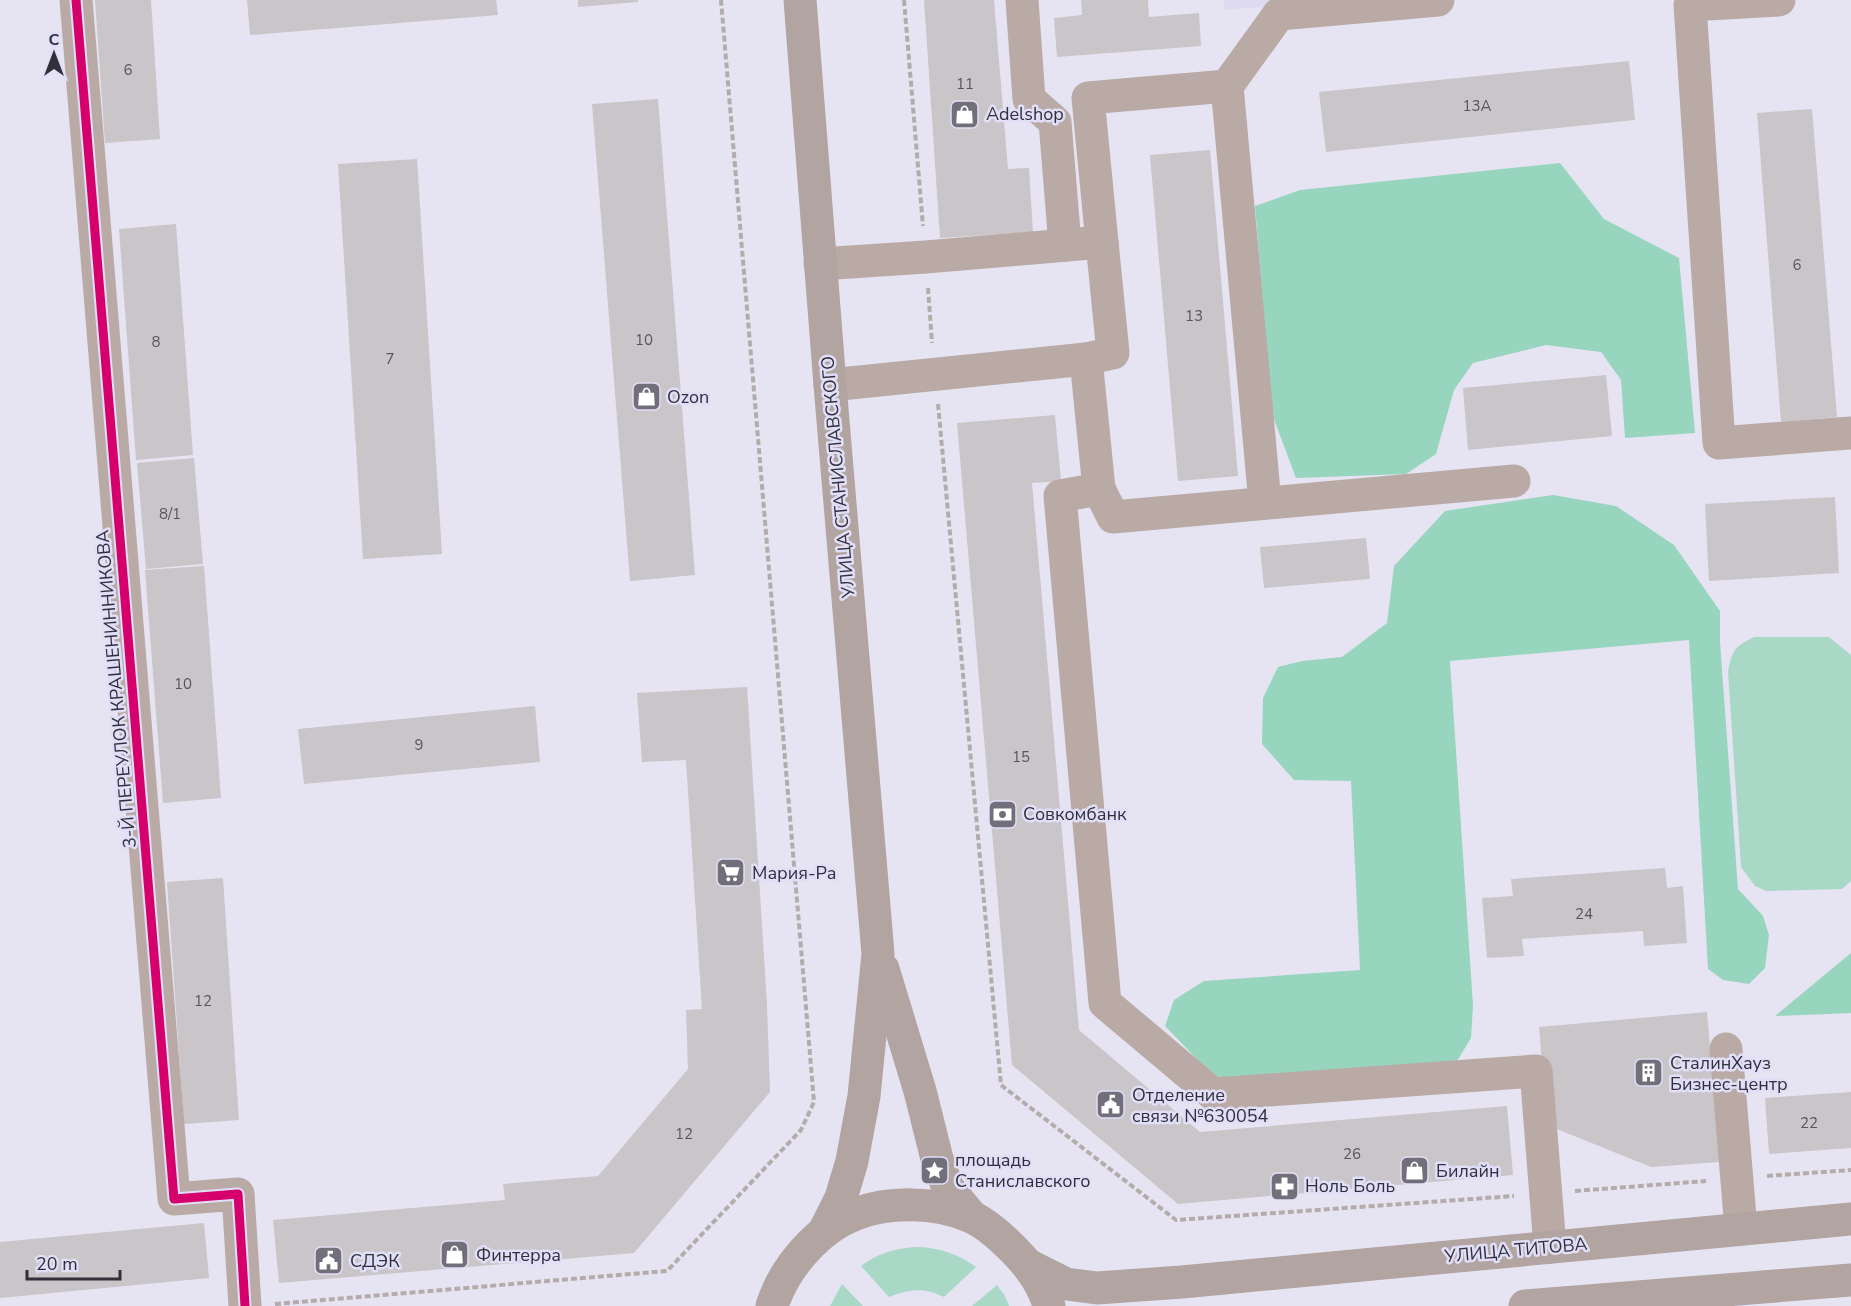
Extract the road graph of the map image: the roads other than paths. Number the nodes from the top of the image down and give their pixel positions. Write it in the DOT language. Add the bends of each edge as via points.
graph roads {
  1 [pos="76,0"];
  2 [pos="800,0"];
  3 [pos="1022,0"];
  4 [pos="1438,0"];
  5 [pos="1779,0"];
  6 [pos="1227,86"];
  7 [pos="1088,98"];
  8 [pos="1055,122"];
  9 [pos="1102,242"];
  10 [pos="1065,245"];
  11 [pos="820,264"];
  12 [pos="1086,359"];
  13 [pos="830,385"];
  14 [pos="1851,433"];
  15 [pos="1514,481"];
  16 [pos="1099,489"];
  17 [pos="1264,503"];
  18 [pos="878,954"];
  19 [pos="1726,1049"];
  20 [pos="971,1216"];
  21 [pos="1851,1219"];
  22 [pos="1741,1228"];
  23 [pos="824,1232"];
  24 [pos="1550,1246"];
  25 [pos="1030,1266"];
  26 [pos="1851,1280"];
  27 [pos="1746,1297"];
  28 [pos="767,1302"];
  29 [pos="258,1305"];
  30 [pos="1049,1306"];
  31 [pos="1525,1306"];
  1 -- 29 [label="street, 3-Й ПЕРЕУЛОК КРАШЕНИННИКОВА" via="174,1199 238,1194"];
  2 -- 11 [label="main road, УЛИЦА СТАНИСЛАВСКОГО"];
  3 -- 8 [label="street" via="1029,99"];
  4 -- 6 [label="street" via="1279,14"];
  5 -- 14 [label="street" via="1690,5 1719,443"];
  6 -- 7 [label="street"];
  6 -- 17 [label="street"];
  7 -- 8 [label="street"];
  7 -- 9 [label="street"];
  8 -- 10 [label="street"];
  9 -- 10 [label="street"];
  9 -- 12 [label="street" via="1113,353"];
  10 -- 11 [label="street"];
  11 -- 13 [label="main road, УЛИЦА СТАНИСЛАВСКОГО"];
  12 -- 13 [label="street"];
  12 -- 16 [label="street"];
  13 -- 18 [label="main road, УЛИЦА СТАНИСЛАВСКОГО"];
  15 -- 17 [label="street"];
  16 -- 17 [label="street" via="1113,517"];
  16 -- 24 [label="street" via="1060,496 1105,1003 1213,1094 1536,1071"];
  18 -- 20 [label="main road" via="937,1159 948,1188"];
  18 -- 23 [label="main road" via="864,1096 852,1161 841,1198"];
  19 -- 22 [label="street"];
  20 -- 23 [label="main road" via="938,1206 894,1205 856,1214"];
  20 -- 25 [label="main road" via="1003,1238"];
  21 -- 22 [label="main road, УЛИЦА ТИТОВА"];
  22 -- 24 [label="main road, УЛИЦА ТИТОВА"];
  23 -- 28 [label="main road" via="793,1262"];
  24 -- 25 [label="main road, УЛИЦА ТИТОВА" via="1097,1288 1066,1284"];
  25 -- 30 [label="main road"];
  26 -- 27 [label="main road"];
  27 -- 31 [label="main road"];
}
